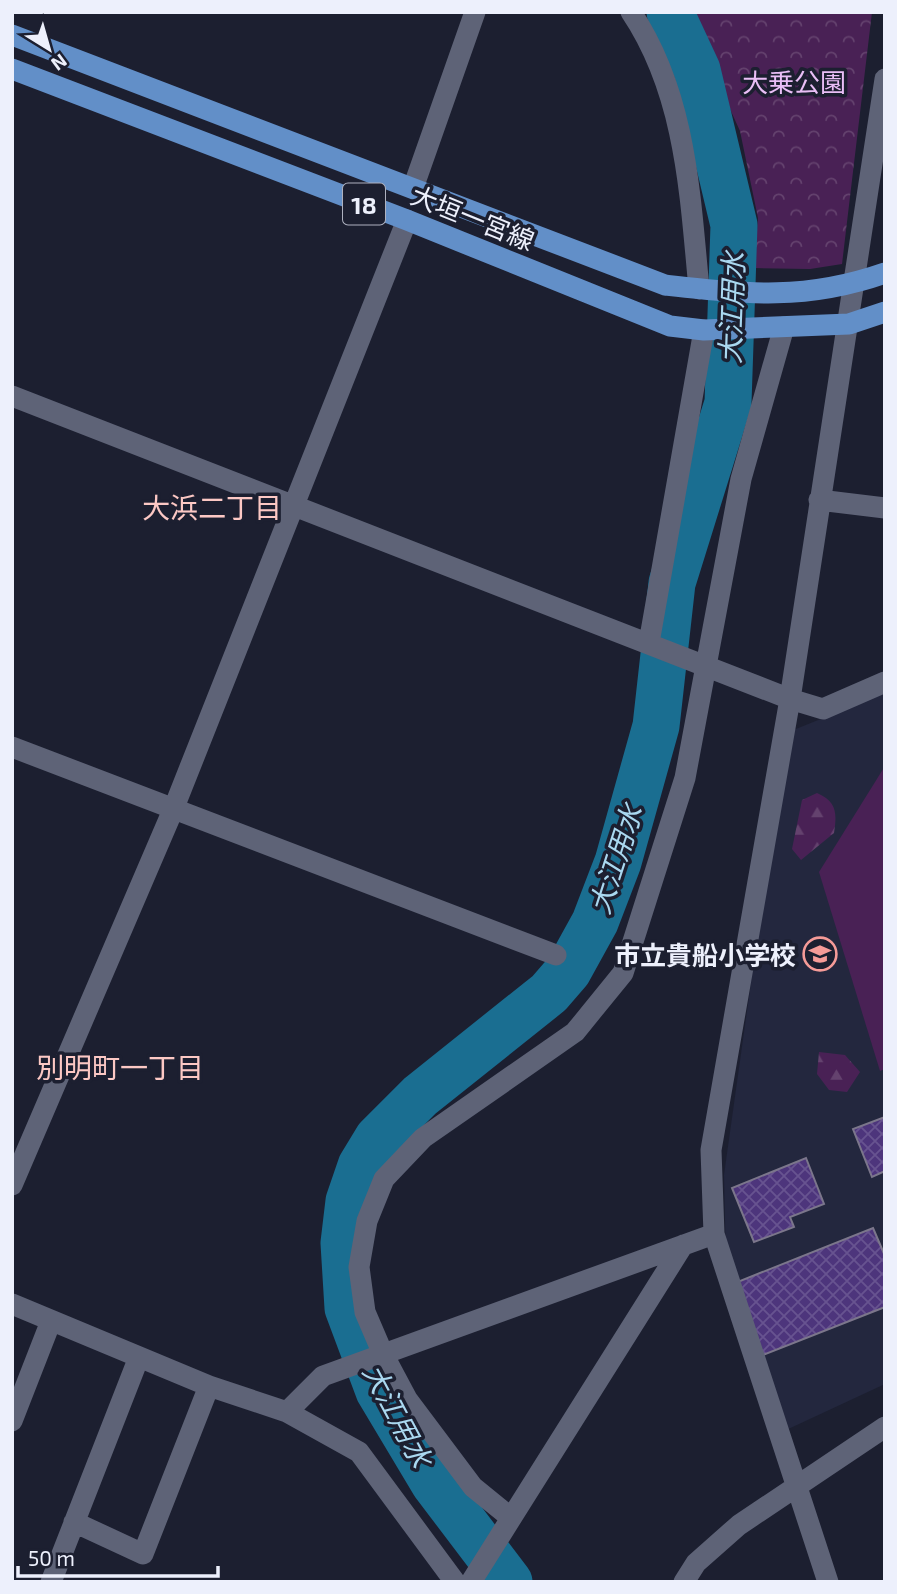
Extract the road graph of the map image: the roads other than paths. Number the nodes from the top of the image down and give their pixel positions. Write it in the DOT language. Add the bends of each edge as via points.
graph roads {
  1 [pos="475,12"];
  2 [pos="631,12"];
  3 [pos="12,35"];
  4 [pos="12,69"];
  5 [pos="885,79"];
  6 [pos="413,188"];
  7 [pos="407,220"];
  8 [pos="885,273"];
  9 [pos="856,284"];
  10 [pos="707,289"];
  11 [pos="885,312"];
  12 [pos="849,324"];
  13 [pos="780,327"];
  14 [pos="710,330"];
  15 [pos="12,396"];
  16 [pos="819,500"];
  17 [pos="296,505"];
  18 [pos="885,508"];
  19 [pos="653,645"];
  20 [pos="703,665"];
  21 [pos="885,682"];
  22 [pos="790,699"];
  23 [pos="12,747"];
  24 [pos="173,810"];
  25 [pos="556,955"];
  26 [pos="12,1185"];
  27 [pos="714,1234"];
  28 [pos="683,1245"];
  29 [pos="12,1304"];
  30 [pos="51,1321"];
  31 [pos="381,1355"];
  32 [pos="139,1357"];
  33 [pos="209,1386"];
  34 [pos="287,1412"];
  35 [pos="12,1421"];
  36 [pos="885,1427"];
  37 [pos="799,1487"];
  38 [pos="508,1521"];
  39 [pos="74,1522"];
  40 [pos="473,1576"];
  41 [pos="51,1582"];
  42 [pos="455,1582"];
  43 [pos="684,1582"];
  44 [pos="828,1582"];
  1 -- 6 [label="street"];
  2 -- 10 [label="street" via="662,72 680,127"];
  3 -- 6 [label="main road, 大垣一宮線 / 18"];
  4 -- 7 [label="main road, 大垣一宮線 / 18"];
  5 -- 9 [label="street"];
  6 -- 10 [label="main road, 大垣一宮線 / 18" via="665,285"];
  7 -- 14 [label="main road, 大垣一宮線 / 18" via="670,326"];
  7 -- 17 [label="street"];
  8 -- 9 [label="main road, 大垣一宮線 / 18"];
  9 -- 10 [label="main road, 大垣一宮線 / 18" via="770,295"];
  9 -- 12 [label="street"];
  11 -- 12 [label="main road, 大垣一宮線 / 18"];
  12 -- 13 [label="main road, 大垣一宮線 / 18"];
  12 -- 16 [label="street"];
  13 -- 14 [label="main road, 大垣一宮線 / 18"];
  13 -- 20 [label="street" via="741,479"];
  14 -- 19 [label="street"];
  15 -- 17 [label="street"];
  16 -- 18 [label="street"];
  16 -- 22 [label="street"];
  17 -- 19 [label="street"];
  17 -- 24 [label="street"];
  19 -- 20 [label="street"];
  20 -- 22 [label="street"];
  20 -- 31 [label="street" via="685,778 623,973 575,1032 422,1138 384,1179 367,1221 359,1267 365,1312"];
  21 -- 22 [label="street" via="823,709"];
  22 -- 27 [label="street" via="711,1150"];
  23 -- 24 [label="street"];
  24 -- 25 [label="street"];
  24 -- 26 [label="street"];
  27 -- 28 [label="street"];
  27 -- 37 [label="street"];
  28 -- 31 [label="street"];
  28 -- 38 [label="street"];
  29 -- 30 [label="street"];
  30 -- 32 [label="street"];
  30 -- 35 [label="street"];
  31 -- 34 [label="street" via="323,1376"];
  31 -- 38 [label="street" via="407,1399 472,1487"];
  32 -- 33 [label="street"];
  32 -- 39 [label="street"];
  33 -- 34 [label="street"];
  33 -- 39 [label="street" via="143,1554"];
  34 -- 42 [label="street" via="359,1451"];
  36 -- 37 [label="street"];
  37 -- 43 [label="street" via="739,1525 696,1563"];
  37 -- 44 [label="street"];
  38 -- 40 [label="street"];
  39 -- 41 [label="street"];
}
